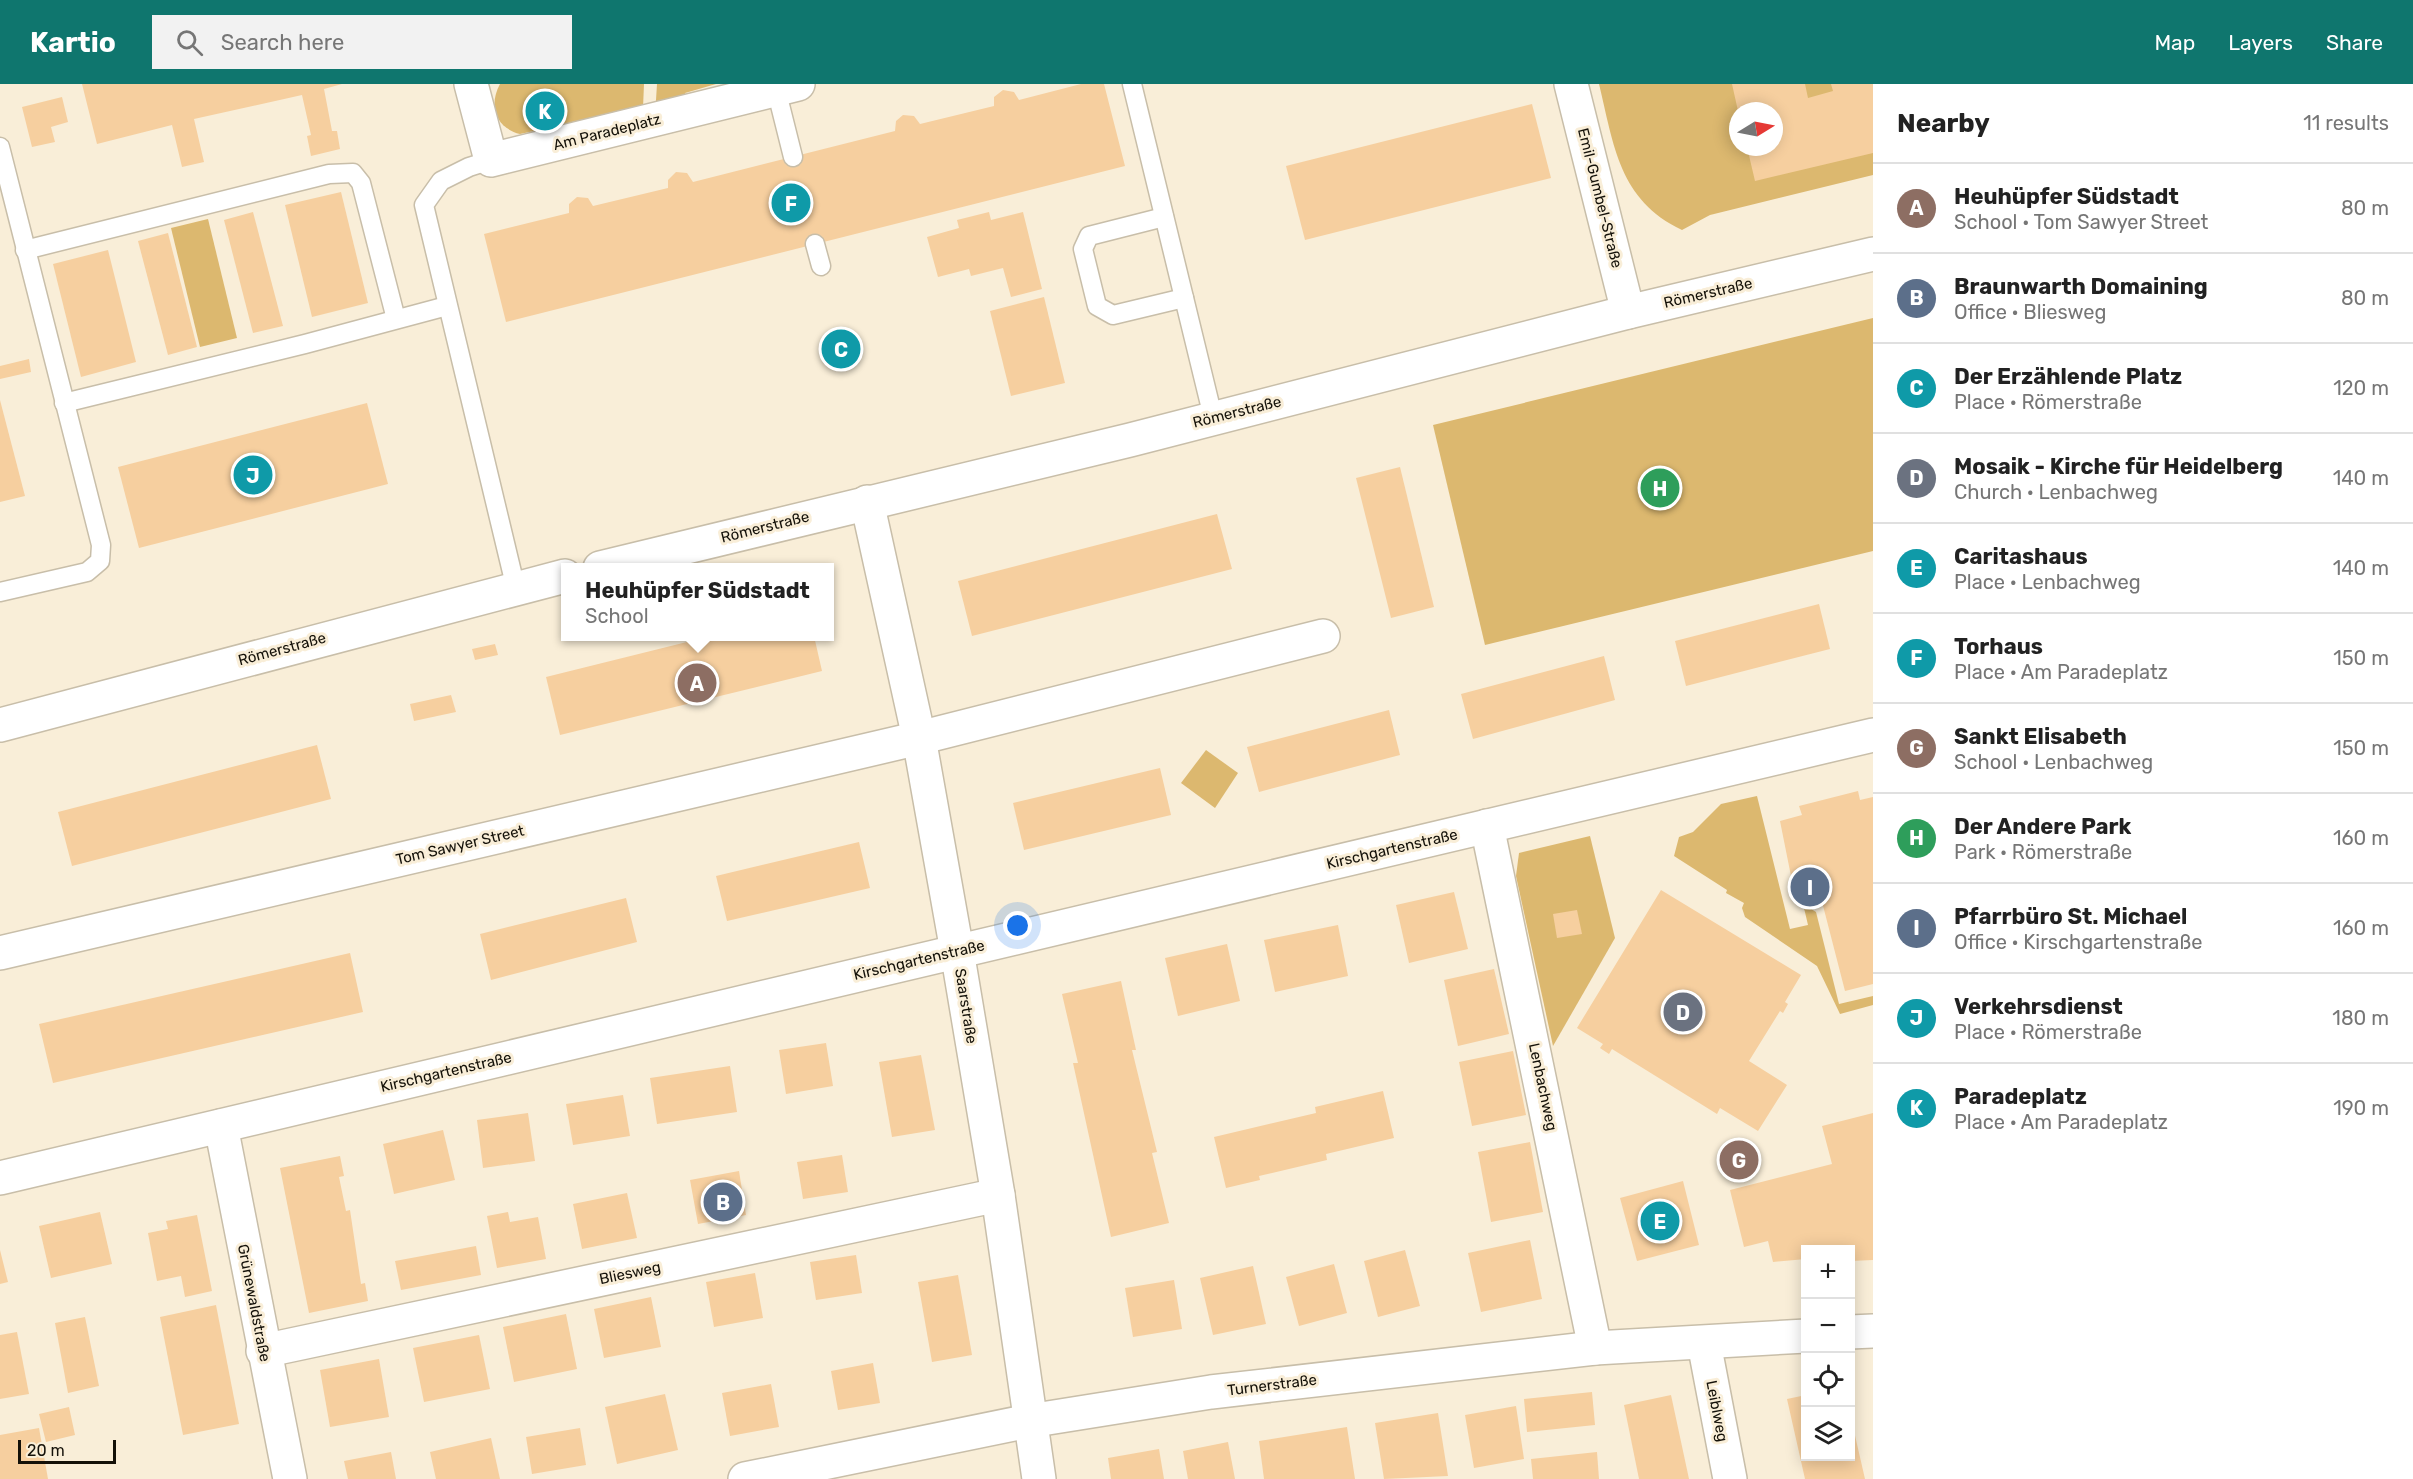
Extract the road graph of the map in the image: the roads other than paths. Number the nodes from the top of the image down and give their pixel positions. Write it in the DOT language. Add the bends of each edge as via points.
graph roads {
  1 [pos="471,84"];
  2 [pos="1132,84"];
  3 [pos="1571,84"];
  4 [pos="787,87"];
  5 [pos="0,147"];
  6 [pos="793,156"];
  7 [pos="491,160"];
  8 [pos="1164,216"];
  9 [pos="815,244"];
  10 [pos="25,250"];
  11 [pos="1873,254"];
  12 [pos="821,266"];
  13 [pos="1184,298"];
  14 [pos="447,306"];
  15 [pos="1628,312"];
  16 [pos="396,319"];
  17 [pos="64,403"];
  18 [pos="1213,417"];
  19 [pos="867,502"];
  20 [pos="616,563"];
  21 [pos="561,577"];
  22 [pos="516,589"];
  23 [pos="0,592"];
  24 [pos="1323,636"];
  25 [pos="0,725"];
  26 [pos="1873,735"];
  27 [pos="919,738"];
  28 [pos="1487,826"];
  29 [pos="957,951"];
  30 [pos="0,953"];
  31 [pos="221,1126"];
  32 [pos="0,1178"];
  33 [pos="998,1195"];
  34 [pos="1873,1330"];
  35 [pos="1855,1332"];
  36 [pos="1801,1336"];
  37 [pos="1704,1343"];
  38 [pos="1595,1348"];
  39 [pos="263,1351"];
  40 [pos="1029,1421"];
  41 [pos="290,1479"];
  42 [pos="745,1479"];
  43 [pos="1039,1479"];
  44 [pos="1730,1479"];
  1 -- 7 [label="street"];
  2 -- 8 [label="lane"];
  3 -- 15 [label="street, Emil-Gumbel-Straße"];
  4 -- 6 [label="lane"];
  4 -- 7 [label="street, Am Paradeplatz"];
  5 -- 10 [label="lane"];
  7 -- 14 [label="lane" via="441,181 424,205"];
  8 -- 13 [label="lane"];
  8 -- 13 [label="lane" via="1089,236 1083,249 1097,306 1113,315"];
  9 -- 12 [label="lane"];
  10 -- 16 [label="lane" via="335,173 353,172 361,183"];
  10 -- 17 [label="lane"];
  11 -- 15 [label="street, Römerstraße"];
  13 -- 18 [label="lane"];
  14 -- 16 [label="lane"];
  14 -- 22 [label="lane"];
  15 -- 18 [label="street, Römerstraße"];
  16 -- 17 [label="lane"];
  17 -- 23 [label="lane" via="101,545 99,561 87,572"];
  18 -- 19 [label="street, Römerstraße"];
  19 -- 20 [label="street, Römerstraße"];
  19 -- 27 [label="street, Saarstraße"];
  21 -- 22 [label="street, Römerstraße"];
  22 -- 25 [label="street, Römerstraße"];
  24 -- 27 [label="street, Tom Sawyer Street"];
  26 -- 28 [label="street, Kirschgartenstraße"];
  27 -- 29 [label="street, Saarstraße"];
  27 -- 30 [label="street, Tom Sawyer Street"];
  28 -- 29 [label="street, Kirschgartenstraße"];
  28 -- 38 [label="street, Lenbachweg"];
  29 -- 31 [label="street, Kirschgartenstraße"];
  29 -- 33 [label="street, Saarstraße"];
  31 -- 32 [label="street, Kirschgartenstraße"];
  31 -- 39 [label="street, Grünewaldstraße"];
  33 -- 39 [label="street, Bliesweg"];
  33 -- 40 [label="street, Saarstraße"];
  34 -- 35 [label="street"];
  36 -- 37 [label="street, Turnerstraße"];
  37 -- 38 [label="street, Turnerstraße"];
  37 -- 44 [label="street, Leiblweg"];
  38 -- 40 [label="street, Turnerstraße" via="1211,1392"];
  39 -- 41 [label="street, Grünewaldstraße"];
  40 -- 42 [label="street, Turnerstraße"];
  40 -- 43 [label="street, Saarstraße"];
}
